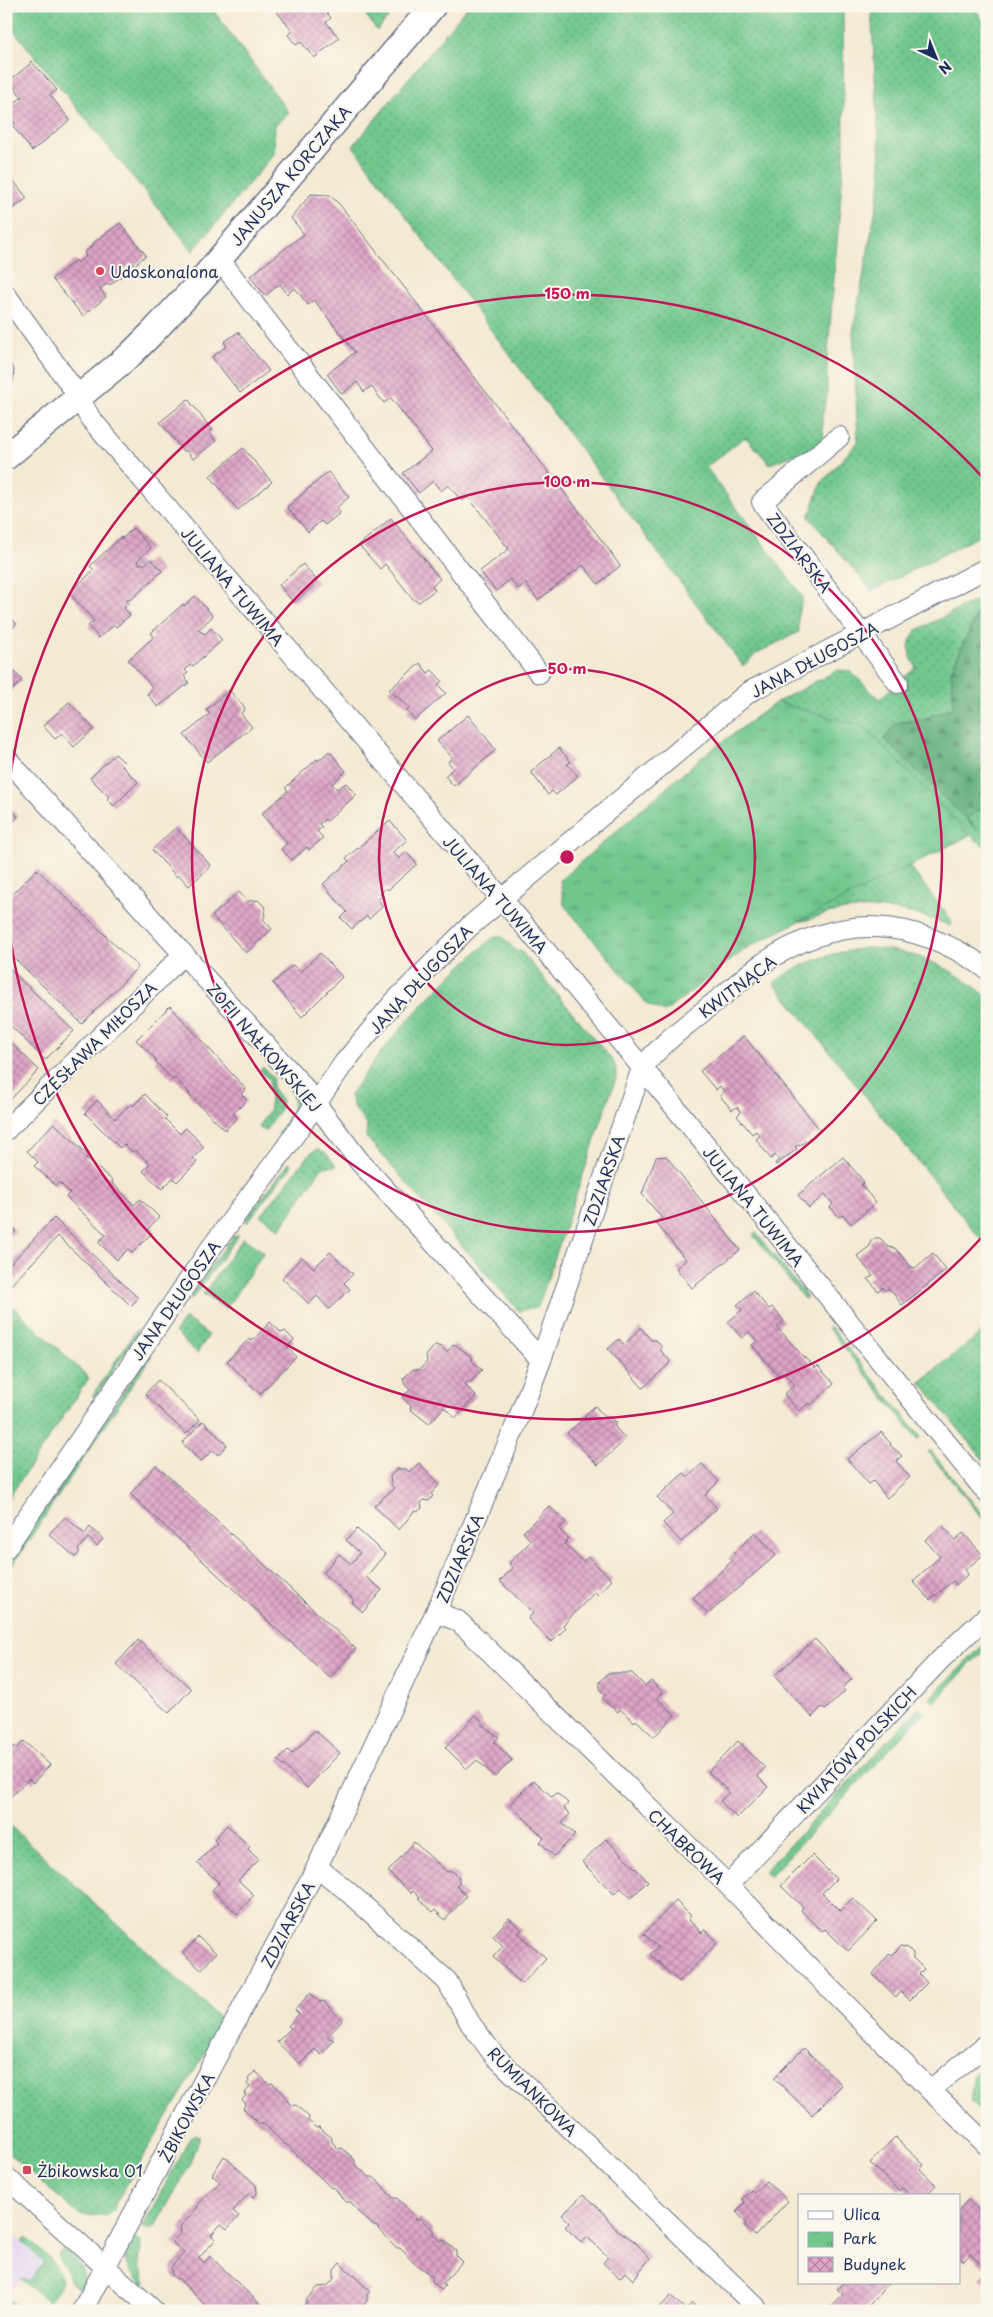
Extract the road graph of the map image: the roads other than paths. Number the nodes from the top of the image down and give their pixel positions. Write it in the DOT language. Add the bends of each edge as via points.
graph roads {
  1 [pos="433,6"];
  2 [pos="219,259"];
  3 [pos="6,295"];
  4 [pos="79,397"];
  5 [pos="839,437"];
  6 [pos="6,457"];
  7 [pos="987,568"];
  8 [pos="861,634"];
  9 [pos="539,673"];
  10 [pos="898,683"];
  11 [pos="6,758"];
  12 [pos="501,899"];
  13 [pos="183,955"];
  14 [pos="987,969"];
  15 [pos="642,1068"];
  16 [pos="316,1103"];
  17 [pos="6,1130"];
  18 [pos="541,1360"];
  19 [pos="987,1493"];
  20 [pos="6,1548"];
  21 [pos="436,1612"];
  22 [pos="987,1616"];
  23 [pos="317,1867"];
  24 [pos="728,1885"];
  25 [pos="232,2029"];
  26 [pos="987,2044"];
  27 [pos="930,2090"];
  28 [pos="987,2145"];
  29 [pos="6,2177"];
  30 [pos="105,2268"];
  31 [pos="82,2311"];
  32 [pos="154,2311"];
  33 [pos="758,2311"];
  1 -- 2 [label="street, JANUSZA KORCZAKA"];
  2 -- 4 [label="street, JANUSZA KORCZAKA" via="151,334"];
  2 -- 9 [label="street"];
  3 -- 4 [label="street, JULIANA TUWIMA"];
  4 -- 6 [label="street, JANUSZA KORCZAKA"];
  4 -- 12 [label="street, JULIANA TUWIMA" via="90,418"];
  5 -- 8 [label="street, ZDZIARSKA" via="762,502"];
  7 -- 8 [label="street, JANA DŁUGOSZA"];
  8 -- 10 [label="street, ZDZIARSKA"];
  8 -- 12 [label="street, JANA DŁUGOSZA" via="749,692"];
  11 -- 13 [label="street, ZOFII NAŁKOWSKIEJ"];
  12 -- 15 [label="street, JULIANA TUWIMA"];
  12 -- 16 [label="street, JANA DŁUGOSZA" via="394,1002"];
  13 -- 16 [label="street, ZOFII NAŁKOWSKIEJ"];
  13 -- 17 [label="street, CZESŁAWA MIŁOSZA"];
  14 -- 15 [label="street, KWITNĄCA" via="926,935 877,927 830,932 798,944 761,965 674,1034"];
  15 -- 18 [label="street, ZDZIARSKA"];
  15 -- 19 [label="street, JULIANA TUWIMA"];
  16 -- 18 [label="street, ZOFII NAŁKOWSKIEJ" via="360,1162"];
  16 -- 20 [label="street, JANA DŁUGOSZA" via="208,1252"];
  18 -- 21 [label="street, ZDZIARSKA"];
  21 -- 23 [label="street, ZDZIARSKA"];
  21 -- 24 [label="street, CHABROWA" via="463,1625"];
  22 -- 24 [label="street, KWIATÓW POLSKICH" via="942,1658"];
  23 -- 25 [label="street, ZDZIARSKA"];
  23 -- 33 [label="street, RUMIANKOWA" via="447,1981 470,2022 494,2055"];
  24 -- 27 [label="street, CHABROWA"];
  25 -- 30 [label="street, ŻBIKOWSKA"];
  26 -- 27 [label="street"];
  27 -- 28 [label="street, CHABROWA"];
  29 -- 30 [label="street"];
  30 -- 31 [label="street, ŻBIKOWSKA"];
  30 -- 32 [label="street"];
}
